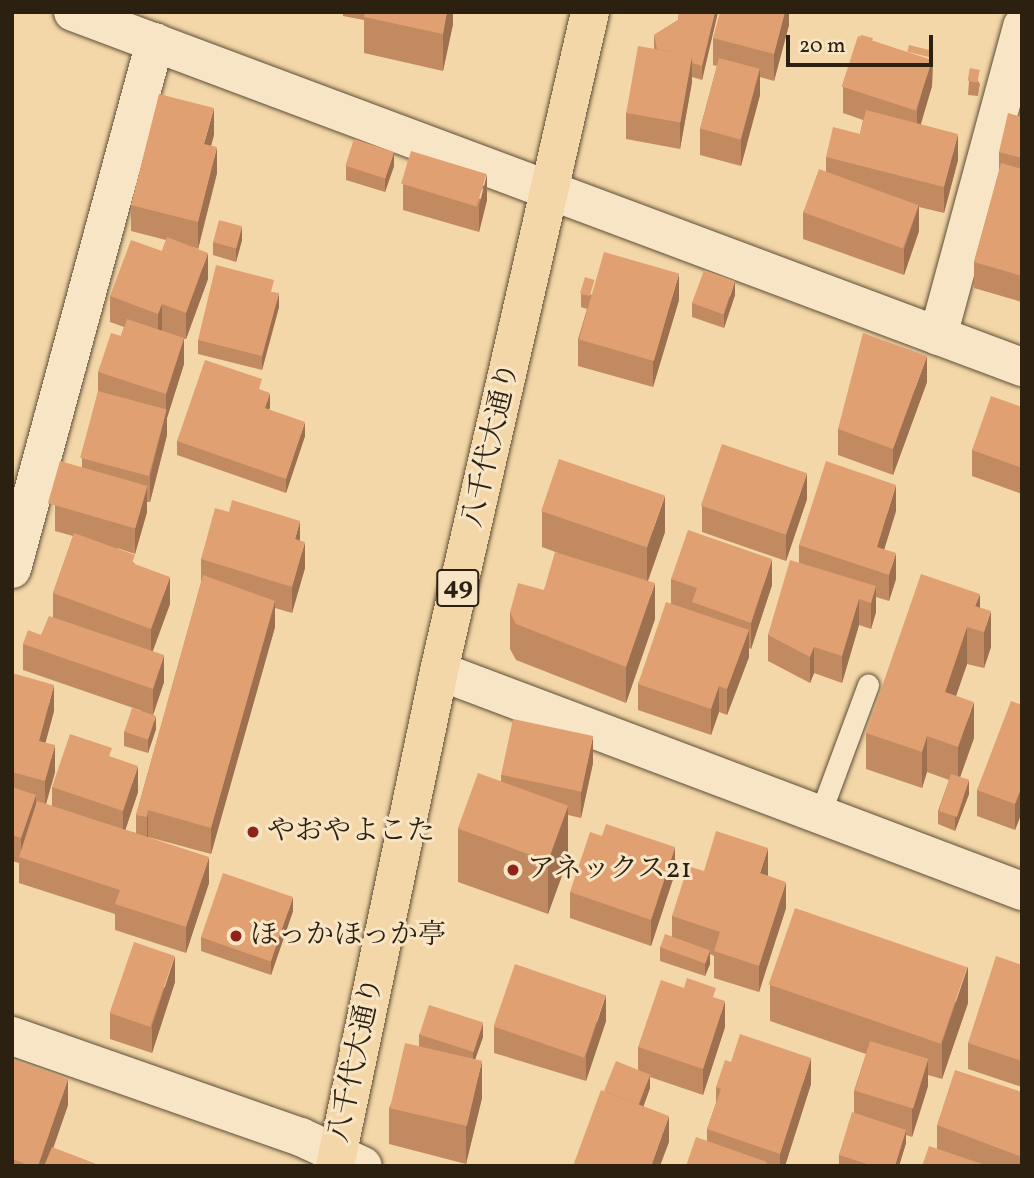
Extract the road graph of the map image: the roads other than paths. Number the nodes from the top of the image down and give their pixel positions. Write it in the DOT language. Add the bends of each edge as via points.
graph roads {
  1 [pos="73,12"];
  2 [pos="590,12"];
  3 [pos="1022,26"];
  4 [pos="155,41"];
  5 [pos="552,188"];
  6 [pos="938,337"];
  7 [pos="1022,367"];
  8 [pos="12,569"];
  9 [pos="439,671"];
  10 [pos="869,685"];
  11 [pos="820,814"];
  12 [pos="1022,891"];
  13 [pos="12,1036"];
  14 [pos="345,1163"];
  1 -- 4 [label="street"];
  2 -- 5 [label="main road, 八千代大通り / 49"];
  3 -- 6 [label="street"];
  4 -- 5 [label="street"];
  4 -- 8 [label="street"];
  5 -- 6 [label="street"];
  5 -- 9 [label="main road, 八千代大通り / 49"];
  6 -- 7 [label="street"];
  9 -- 11 [label="street"];
  9 -- 14 [label="main road, 八千代大通り / 49"];
  10 -- 11 [label="lane"];
  11 -- 12 [label="street"];
  13 -- 14 [label="street" via="301,1137"];
}
